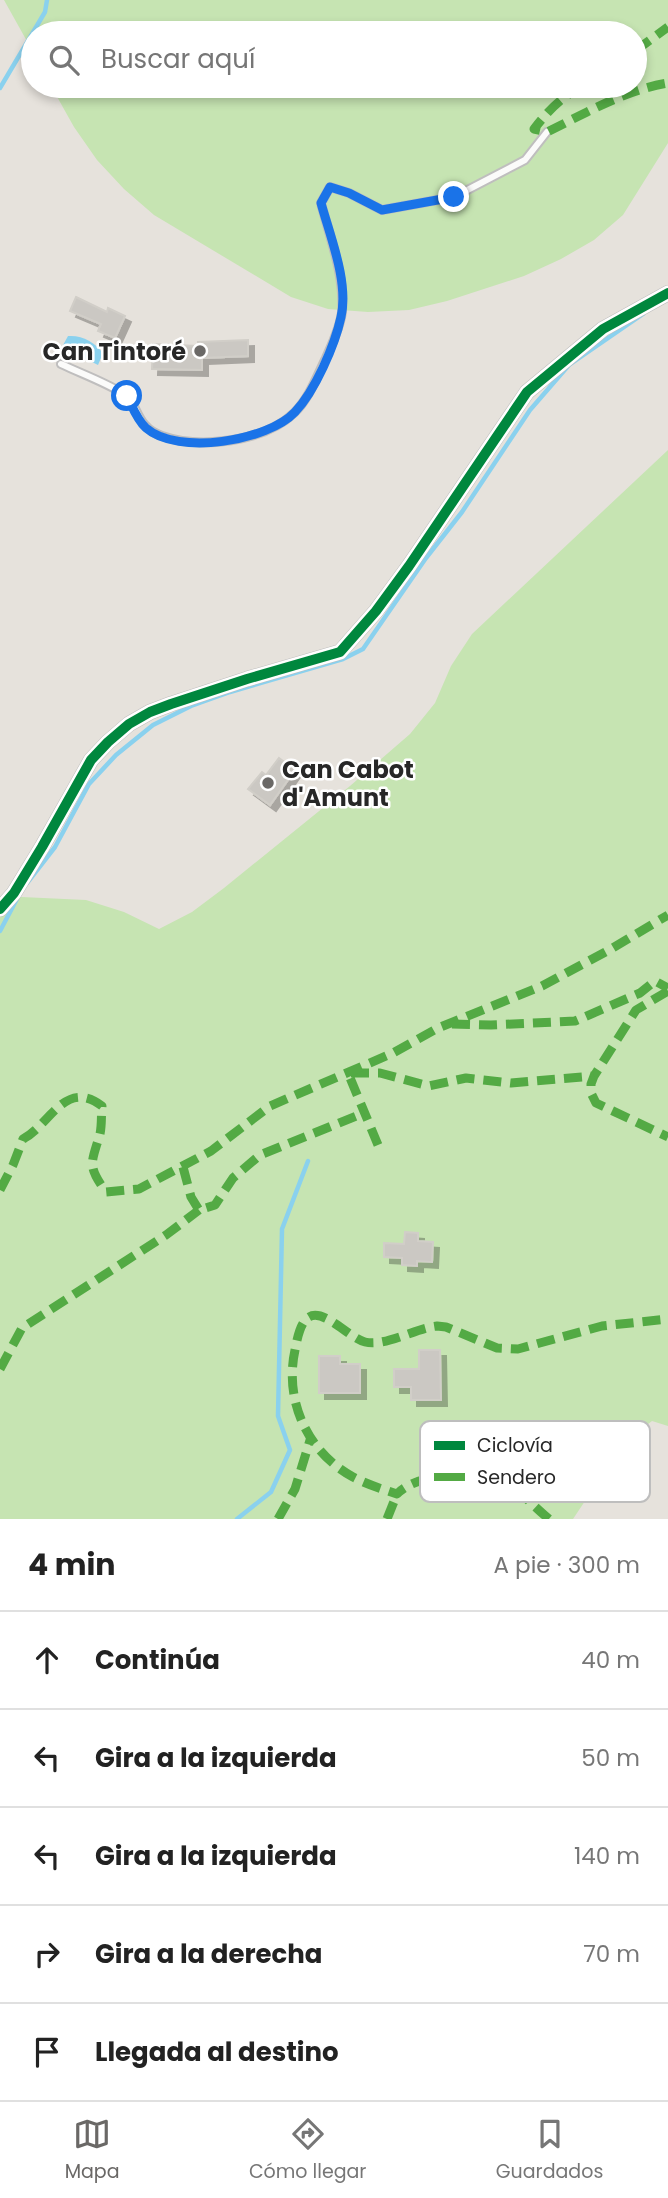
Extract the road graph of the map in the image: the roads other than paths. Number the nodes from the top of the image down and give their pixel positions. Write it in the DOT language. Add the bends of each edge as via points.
graph roads {
  1 [pos="547,132"];
  2 [pos="668,292"];
  3 [pos="61,364"];
  4 [pos="0,909"];
  1 -- 3 [label="lane" via="525,160 454,197 382,210 330,187 321,203 343,286 342,315 311,390 295,412 274,428 227,442 184,442 160,436 146,428 127,396"];
  2 -- 4 [label="street" via="603,329 527,392 409,566 340,653 150,712 108,742 90,760 42,847"];
}
